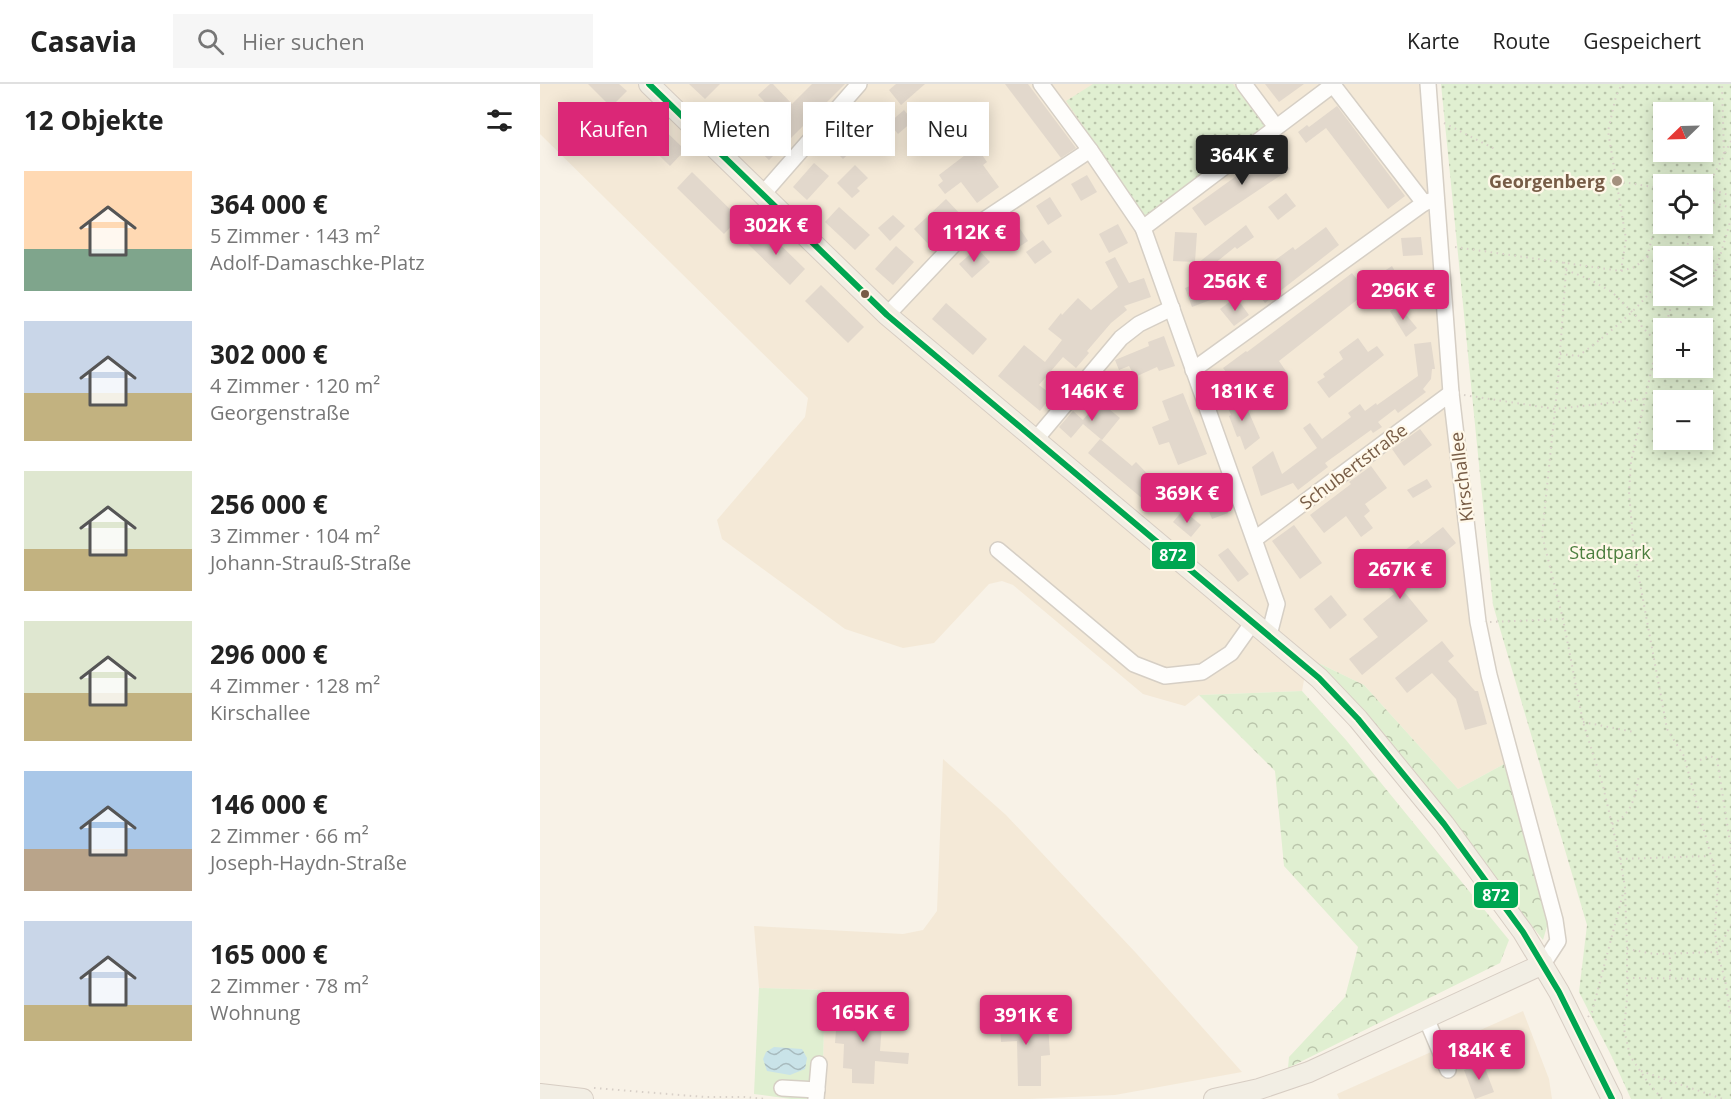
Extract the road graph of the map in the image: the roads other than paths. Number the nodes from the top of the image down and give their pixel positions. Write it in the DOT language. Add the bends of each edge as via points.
graph roads {
  1 [pos="649,84"];
  2 [pos="859,84"];
  3 [pos="1041,84"];
  4 [pos="1244,84"];
  5 [pos="1333,84"];
  6 [pos="1428,84"];
  7 [pos="1276,128"];
  8 [pos="1090,150"];
  9 [pos="762,195"];
  10 [pos="1430,201"];
  11 [pos="1143,228"];
  12 [pos="1172,308"];
  13 [pos="887,315"];
  14 [pos="1193,370"];
  15 [pos="1451,393"];
  16 [pos="1036,439"];
  17 [pos="1255,539"];
  18 [pos="998,550"];
  19 [pos="1252,622"];
  20 [pos="1269,635"];
  21 [pos="1543,964"];
  22 [pos="1426,1018"];
  23 [pos="819,1064"];
  24 [pos="1448,1070"];
  25 [pos="782,1088"];
  26 [pos="587,1093"];
  27 [pos="540,1094"];
  28 [pos="816,1094"];
  29 [pos="1261,1094"];
  30 [pos="1214,1099"];
  31 [pos="1612,1099"];
  1 -- 9 [label="main road"];
  2 -- 9 [label="street"];
  3 -- 8 [label="street"];
  4 -- 7 [label="street"];
  5 -- 7 [label="street"];
  5 -- 10 [label="street"];
  6 -- 10 [label="street, Kirschallee" via="1432,116"];
  7 -- 11 [label="street"];
  8 -- 11 [label="street"];
  8 -- 13 [label="street" via="958,240"];
  9 -- 13 [label="main road"];
  10 -- 14 [label="street"];
  10 -- 15 [label="street, Kirschallee" via="1440,245"];
  11 -- 12 [label="street"];
  12 -- 14 [label="street"];
  12 -- 16 [label="street" via="1120,338"];
  13 -- 16 [label="main road"];
  14 -- 17 [label="street"];
  15 -- 17 [label="street, Schubertstraße"];
  15 -- 21 [label="street, Kirschallee" via="1478,622 1555,920 1558,941"];
  16 -- 19 [label="main road"];
  17 -- 20 [label="street" via="1277,604"];
  18 -- 19 [label="street" via="1134,664 1165,676 1202,672 1231,653"];
  19 -- 20 [label="main road"];
  20 -- 21 [label="main road" via="1319,678 1358,719 1444,824"];
  21 -- 22 [label="main road"];
  21 -- 31 [label="main road"];
  22 -- 24 [label="street"];
  22 -- 29 [label="main road"];
  23 -- 28 [label="street"];
  25 -- 28 [label="street"];
  26 -- 27 [label="main road"];
  29 -- 30 [label="main road"];
}
